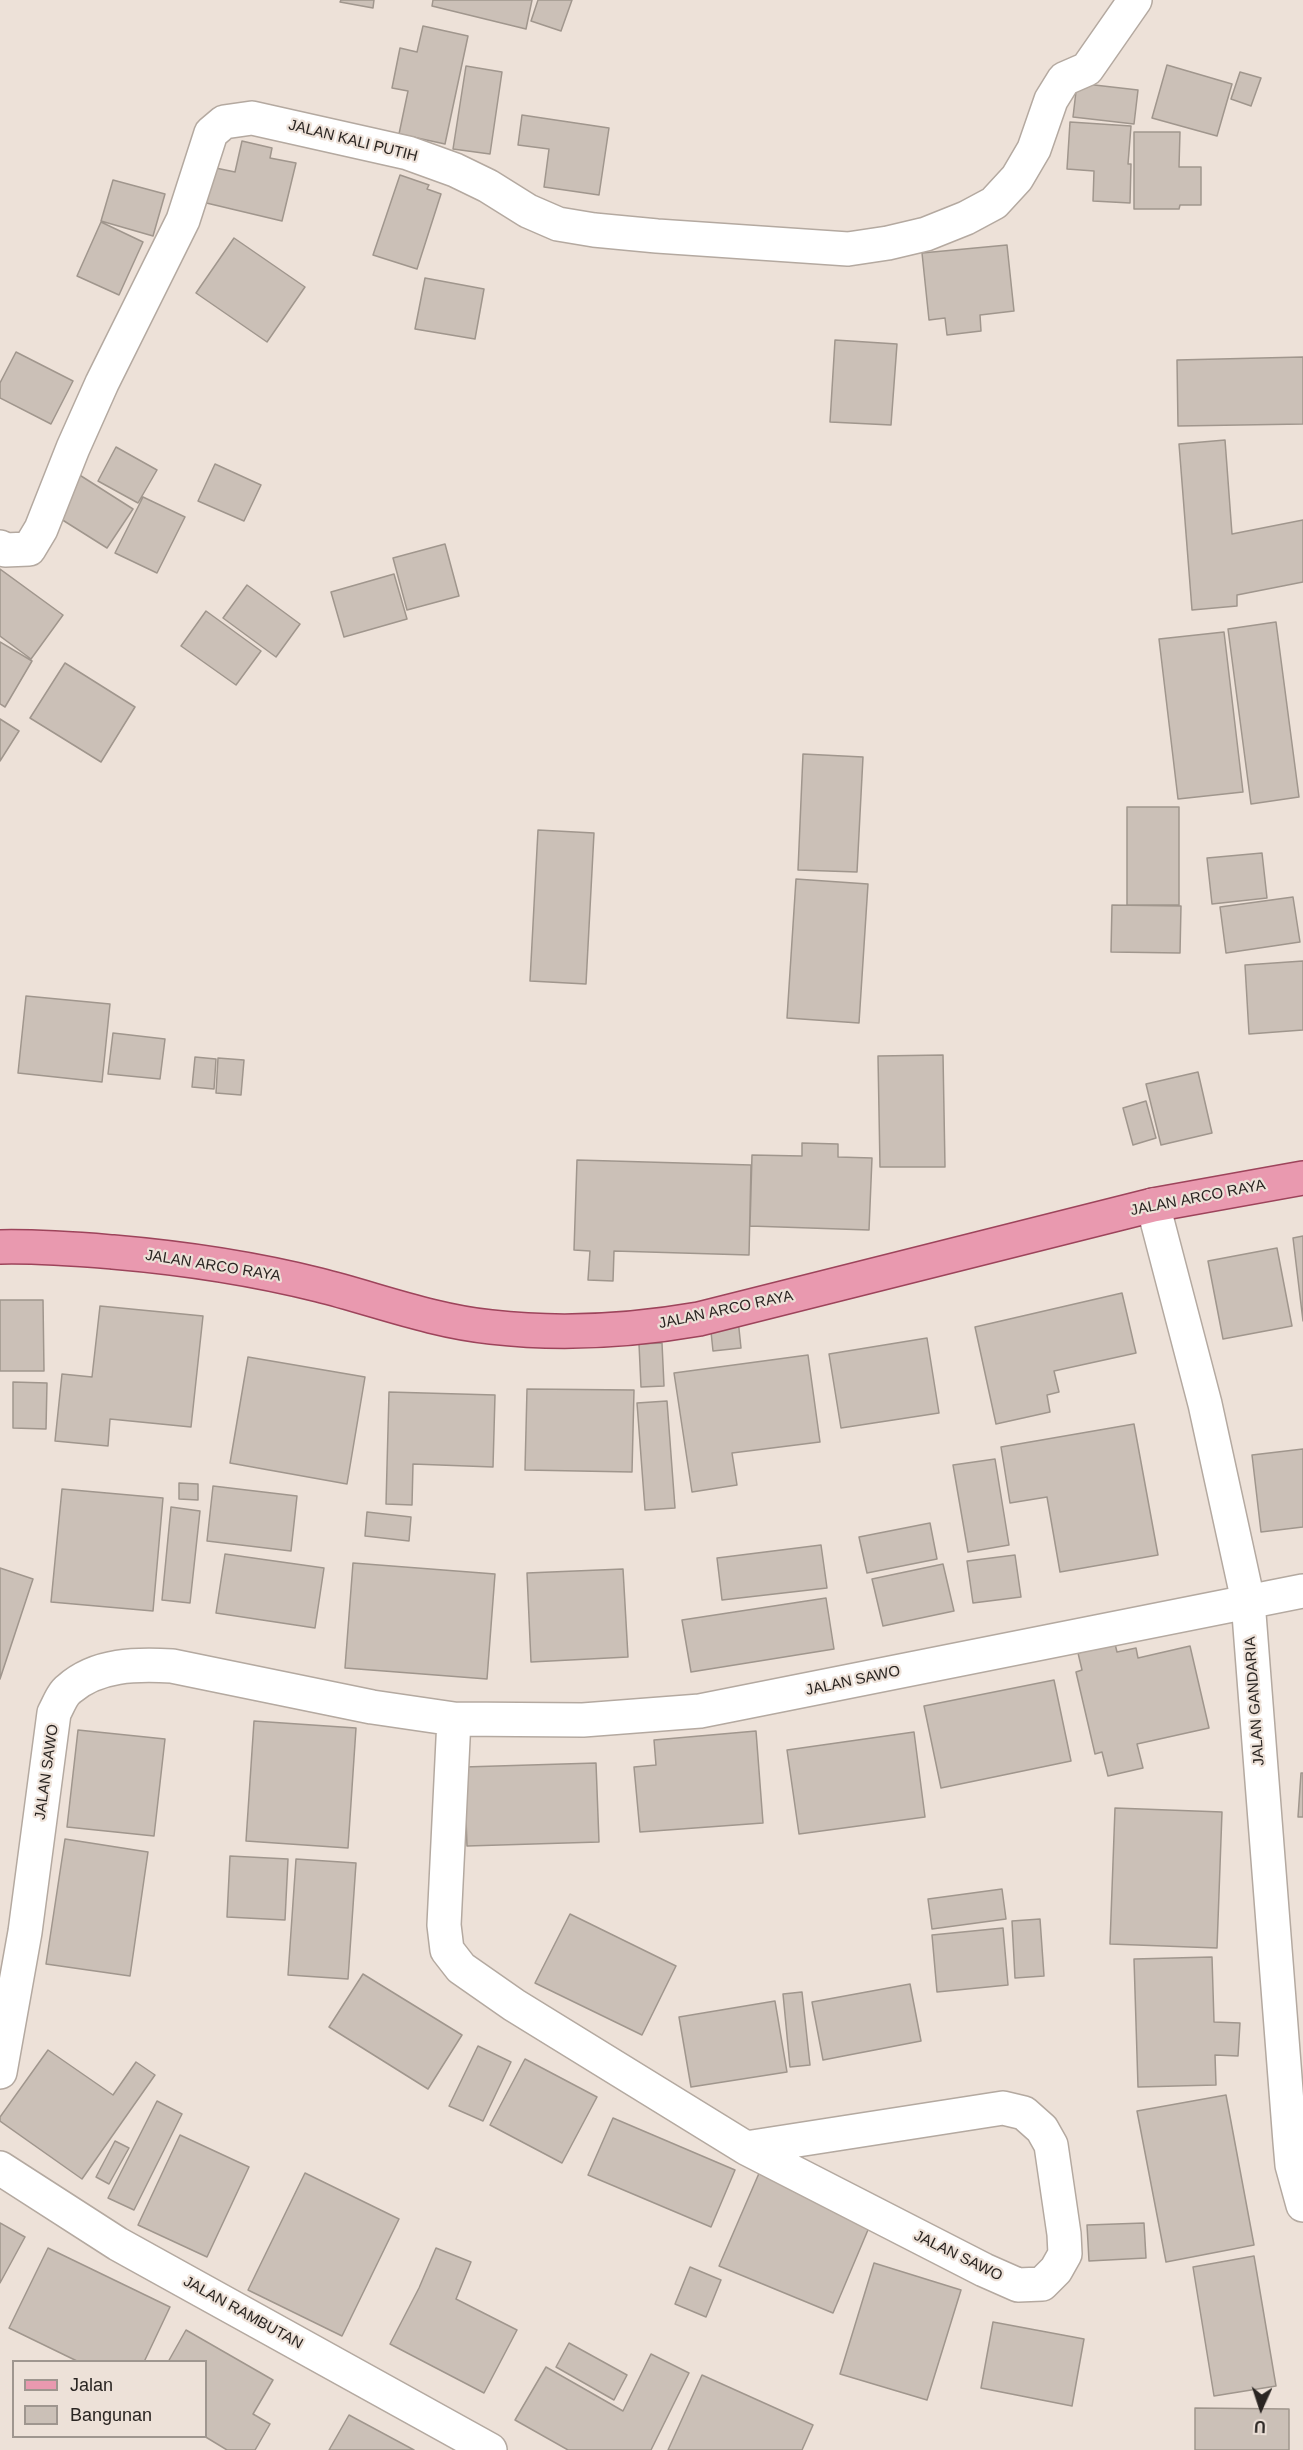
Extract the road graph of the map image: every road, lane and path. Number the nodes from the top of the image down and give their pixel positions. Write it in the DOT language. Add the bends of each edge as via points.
graph roads {
  1 [pos="1135,0"];
  2 [pos="0,547"];
  3 [pos="1303,1178"];
  4 [pos="1154,1205"];
  5 [pos="0,1247"];
  6 [pos="1303,1591"];
  7 [pos="1248,1601"];
  8 [pos="454,1719"];
  9 [pos="0,2072"];
  10 [pos="746,2148"];
  11 [pos="0,2168"];
  12 [pos="1303,2205"];
  13 [pos="490,2450"];
  1 -- 2 [label="street, JALAN KALI PUTIH" via="1087,69 1064,79 1051,100 1034,149 1017,178 994,203 926,234 848,249 657,236 558,224 455,170 408,153 252,118 224,122 211,133 183,220 102,383 41,529 29,549"];
  3 -- 4 [label="main road, JALAN ARCO RAYA"];
  4 -- 5 [label="main road, JALAN ARCO RAYA" via="699,1319 591,1330 488,1327 256,1270 148,1255"];
  4 -- 7 [label="street, JALAN GANDARIA" via="1205,1404"];
  6 -- 7 [label="street, JALAN SAWO"];
  7 -- 8 [label="street, JALAN SAWO" via="700,1711 583,1720"];
  7 -- 12 [label="street, JALAN GANDARIA" via="1292,2165"];
  8 -- 9 [label="street, JALAN SAWO" via="372,1707 172,1666 111,1668 85,1677 67,1690 54,1713 25,1932"];
  8 -- 10 [label="street, JALAN SAWO" via="444,1925 447,1950 461,1968 514,2005"];
  10 -- 10 [label="street, JALAN SAWO" via="1018,2285 1042,2284 1065,2254 1051,2145 1042,2128 1024,2113 1003,2108"];
  11 -- 13 [label="street, JALAN RAMBUTAN" via="118,2244"];
}
